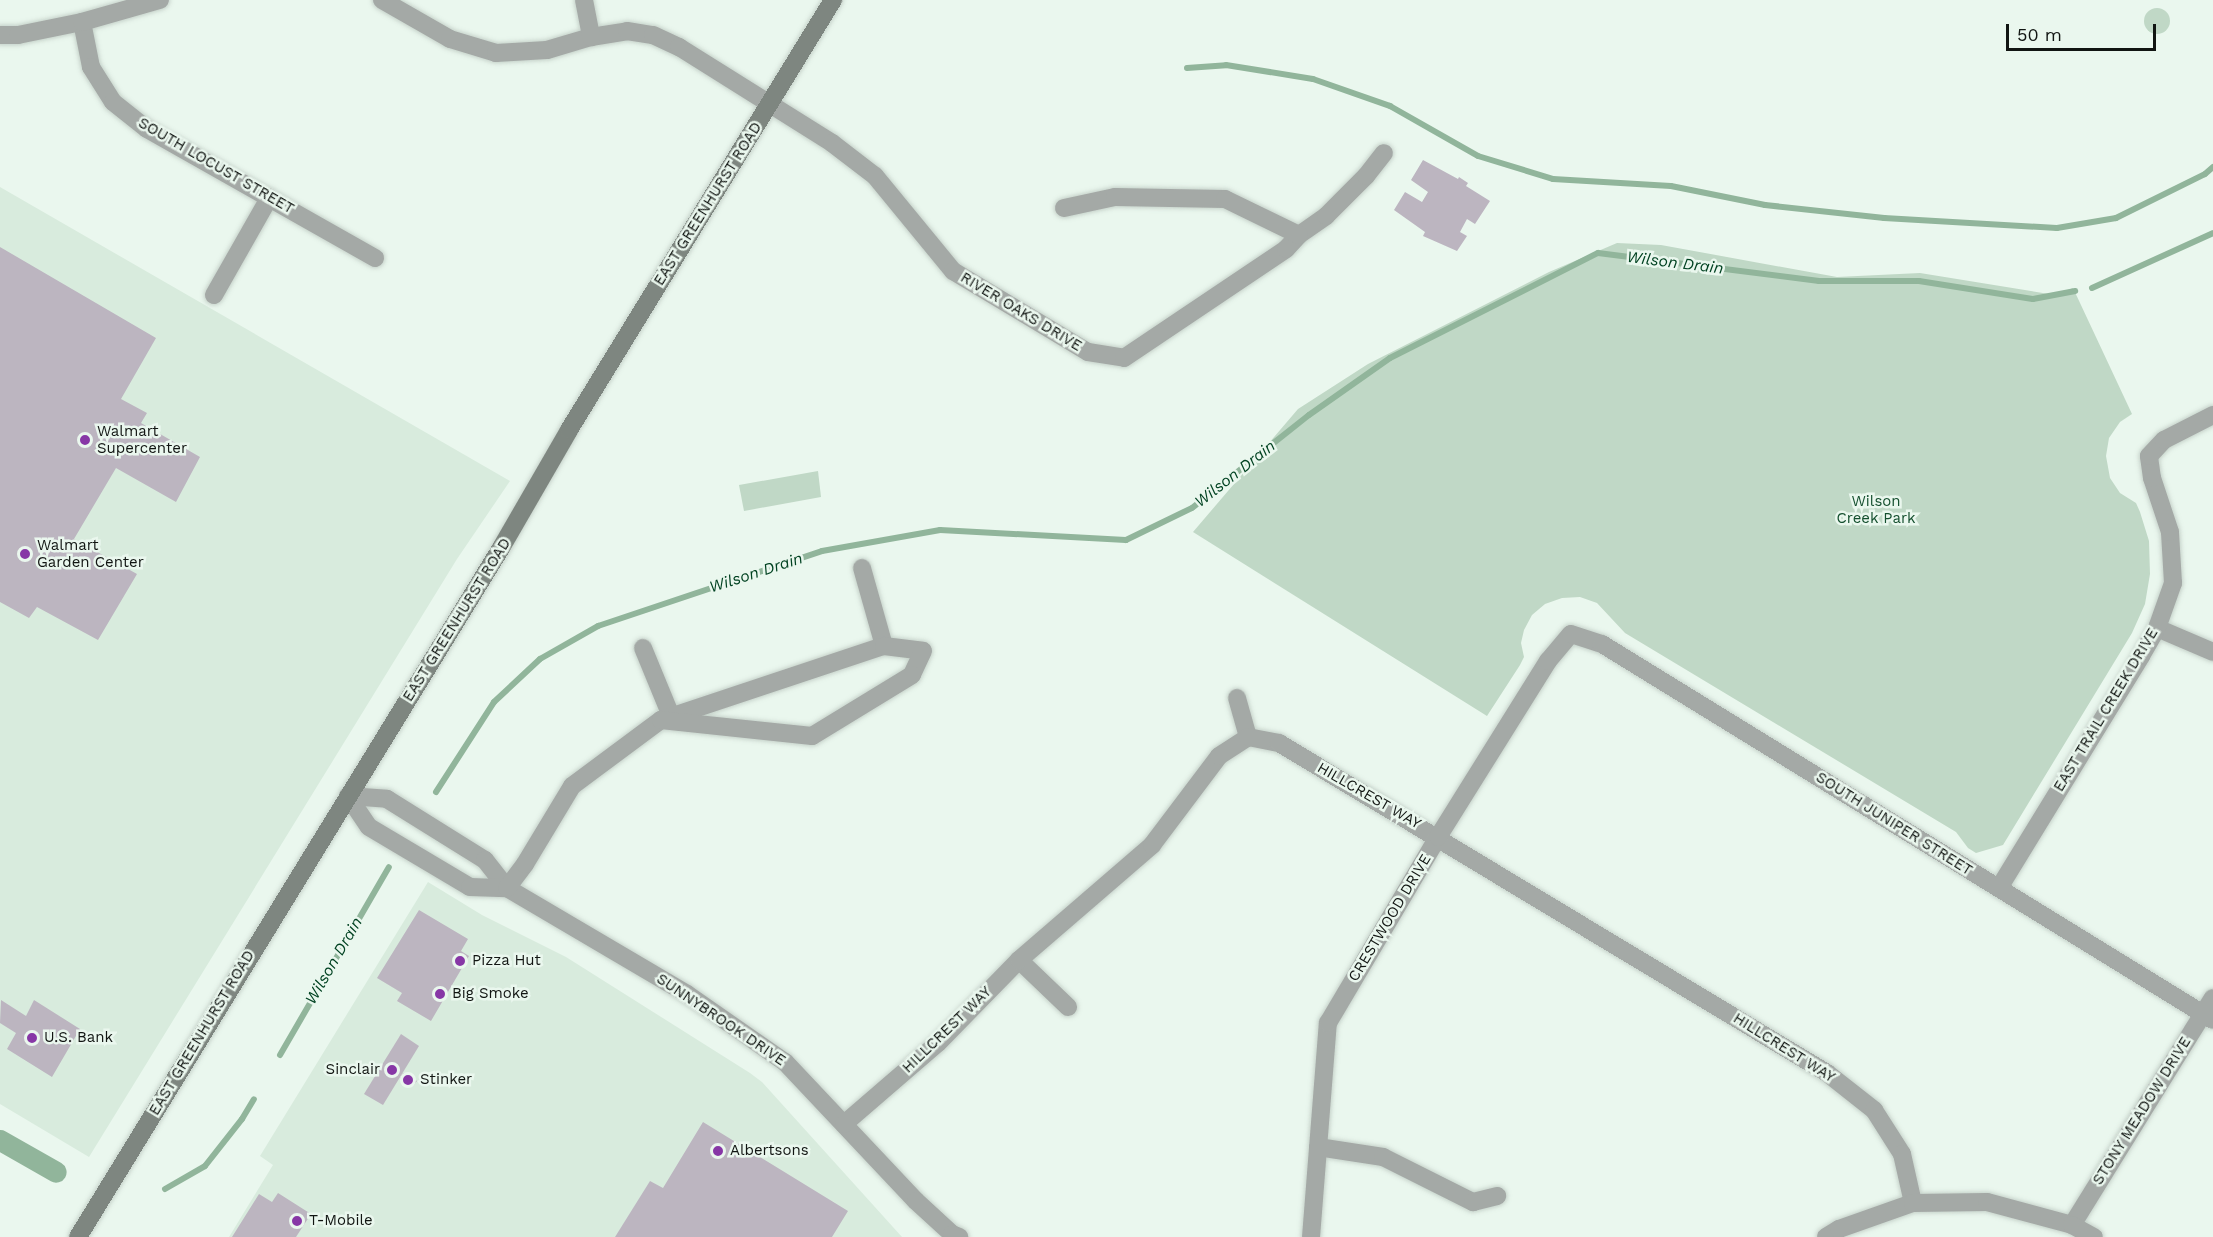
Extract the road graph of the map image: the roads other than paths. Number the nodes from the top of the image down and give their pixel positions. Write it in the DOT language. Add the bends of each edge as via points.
graph roads {
  1 [pos="160,0"];
  2 [pos="382,0"];
  3 [pos="584,0"];
  4 [pos="833,0"];
  5 [pos="82,22"];
  6 [pos="0,35"];
  7 [pos="591,37"];
  8 [pos="770,104"];
  9 [pos="1384,153"];
  10 [pos="269,198"];
  11 [pos="1064,208"];
  12 [pos="1299,235"];
  13 [pos="375,258"];
  14 [pos="214,295"];
  15 [pos="2213,415"];
  16 [pos="862,568"];
  17 [pos="2157,628"];
  18 [pos="1571,634"];
  19 [pos="884,645"];
  20 [pos="643,648"];
  21 [pos="2213,652"];
  22 [pos="1237,698"];
  23 [pos="666,718"];
  24 [pos="1248,737"];
  25 [pos="348,796"];
  26 [pos="1438,837"];
  27 [pos="507,888"];
  28 [pos="1999,888"];
  29 [pos="1019,960"];
  30 [pos="2213,998"];
  31 [pos="1068,1007"];
  32 [pos="2208,1017"];
  33 [pos="844,1124"];
  34 [pos="1318,1147"];
  35 [pos="1497,1196"];
  36 [pos="1913,1203"];
  37 [pos="2072,1225"];
  38 [pos="954,1236"];
  39 [pos="78,1237"];
  40 [pos="1311,1237"];
  41 [pos="1826,1237"];
  42 [pos="2094,1237"];
  1 -- 5 [label="street"];
  2 -- 7 [label="street" via="450,39 496,53 547,50"];
  3 -- 7 [label="street"];
  4 -- 8 [label="main road, EAST GREENHURST ROAD"];
  5 -- 6 [label="street"];
  5 -- 10 [label="street, SOUTH LOCUST STREET" via="91,67 113,102 147,129"];
  7 -- 8 [label="street" via="627,31 653,35"];
  8 -- 12 [label="street, RIVER OAKS DRIVE" via="875,176 953,271 1088,352 1125,358 1286,249"];
  8 -- 25 [label="main road, EAST GREENHURST ROAD"];
  9 -- 12 [label="street, RIVER OAKS DRIVE" via="1326,216"];
  10 -- 13 [label="street, SOUTH LOCUST STREET"];
  10 -- 14 [label="street"];
  11 -- 12 [label="street" via="1114,197 1225,199"];
  15 -- 17 [label="street, EAST TRAIL CREEK DRIVE" via="2164,440 2149,456 2170,532 2173,583"];
  16 -- 19 [label="street"];
  17 -- 21 [label="street"];
  17 -- 28 [label="street, EAST TRAIL CREEK DRIVE"];
  18 -- 26 [label="street, CRESTWOOD DRIVE" via="1548,661"];
  18 -- 28 [label="street, SOUTH JUNIPER STREET" via="1602,644"];
  19 -- 23 [label="street"];
  19 -- 23 [label="street" via="923,651 912,675 812,736"];
  20 -- 23 [label="street"];
  22 -- 24 [label="street"];
  23 -- 27 [label="street" via="572,786"];
  24 -- 26 [label="street, HILLCREST WAY" via="1279,743"];
  24 -- 29 [label="street, HILLCREST WAY" via="1219,756 1152,845"];
  25 -- 27 [label="street, SUNNYBROOK DRIVE" via="387,799 485,860"];
  25 -- 27 [label="street, SUNNYBROOK DRIVE" via="369,828 470,887"];
  25 -- 39 [label="main road, EAST GREENHURST ROAD"];
  26 -- 34 [label="street, CRESTWOOD DRIVE" via="1328,1023"];
  26 -- 36 [label="street, HILLCREST WAY" via="1827,1073 1874,1110 1902,1154"];
  27 -- 33 [label="street, SUNNYBROOK DRIVE" via="687,993 785,1062"];
  28 -- 32 [label="street, SOUTH JUNIPER STREET"];
  29 -- 31 [label="street"];
  29 -- 33 [label="street, HILLCREST WAY" via="938,1043"];
  30 -- 32 [label="street, STONY MEADOW DRIVE"];
  32 -- 37 [label="street, STONY MEADOW DRIVE"];
  33 -- 38 [label="street, SUNNYBROOK DRIVE"];
  34 -- 35 [label="street" via="1383,1157 1473,1202"];
  34 -- 40 [label="street, CRESTWOOD DRIVE"];
  36 -- 37 [label="street" via="1987,1202"];
  36 -- 41 [label="street"];
  37 -- 42 [label="street"];
}
